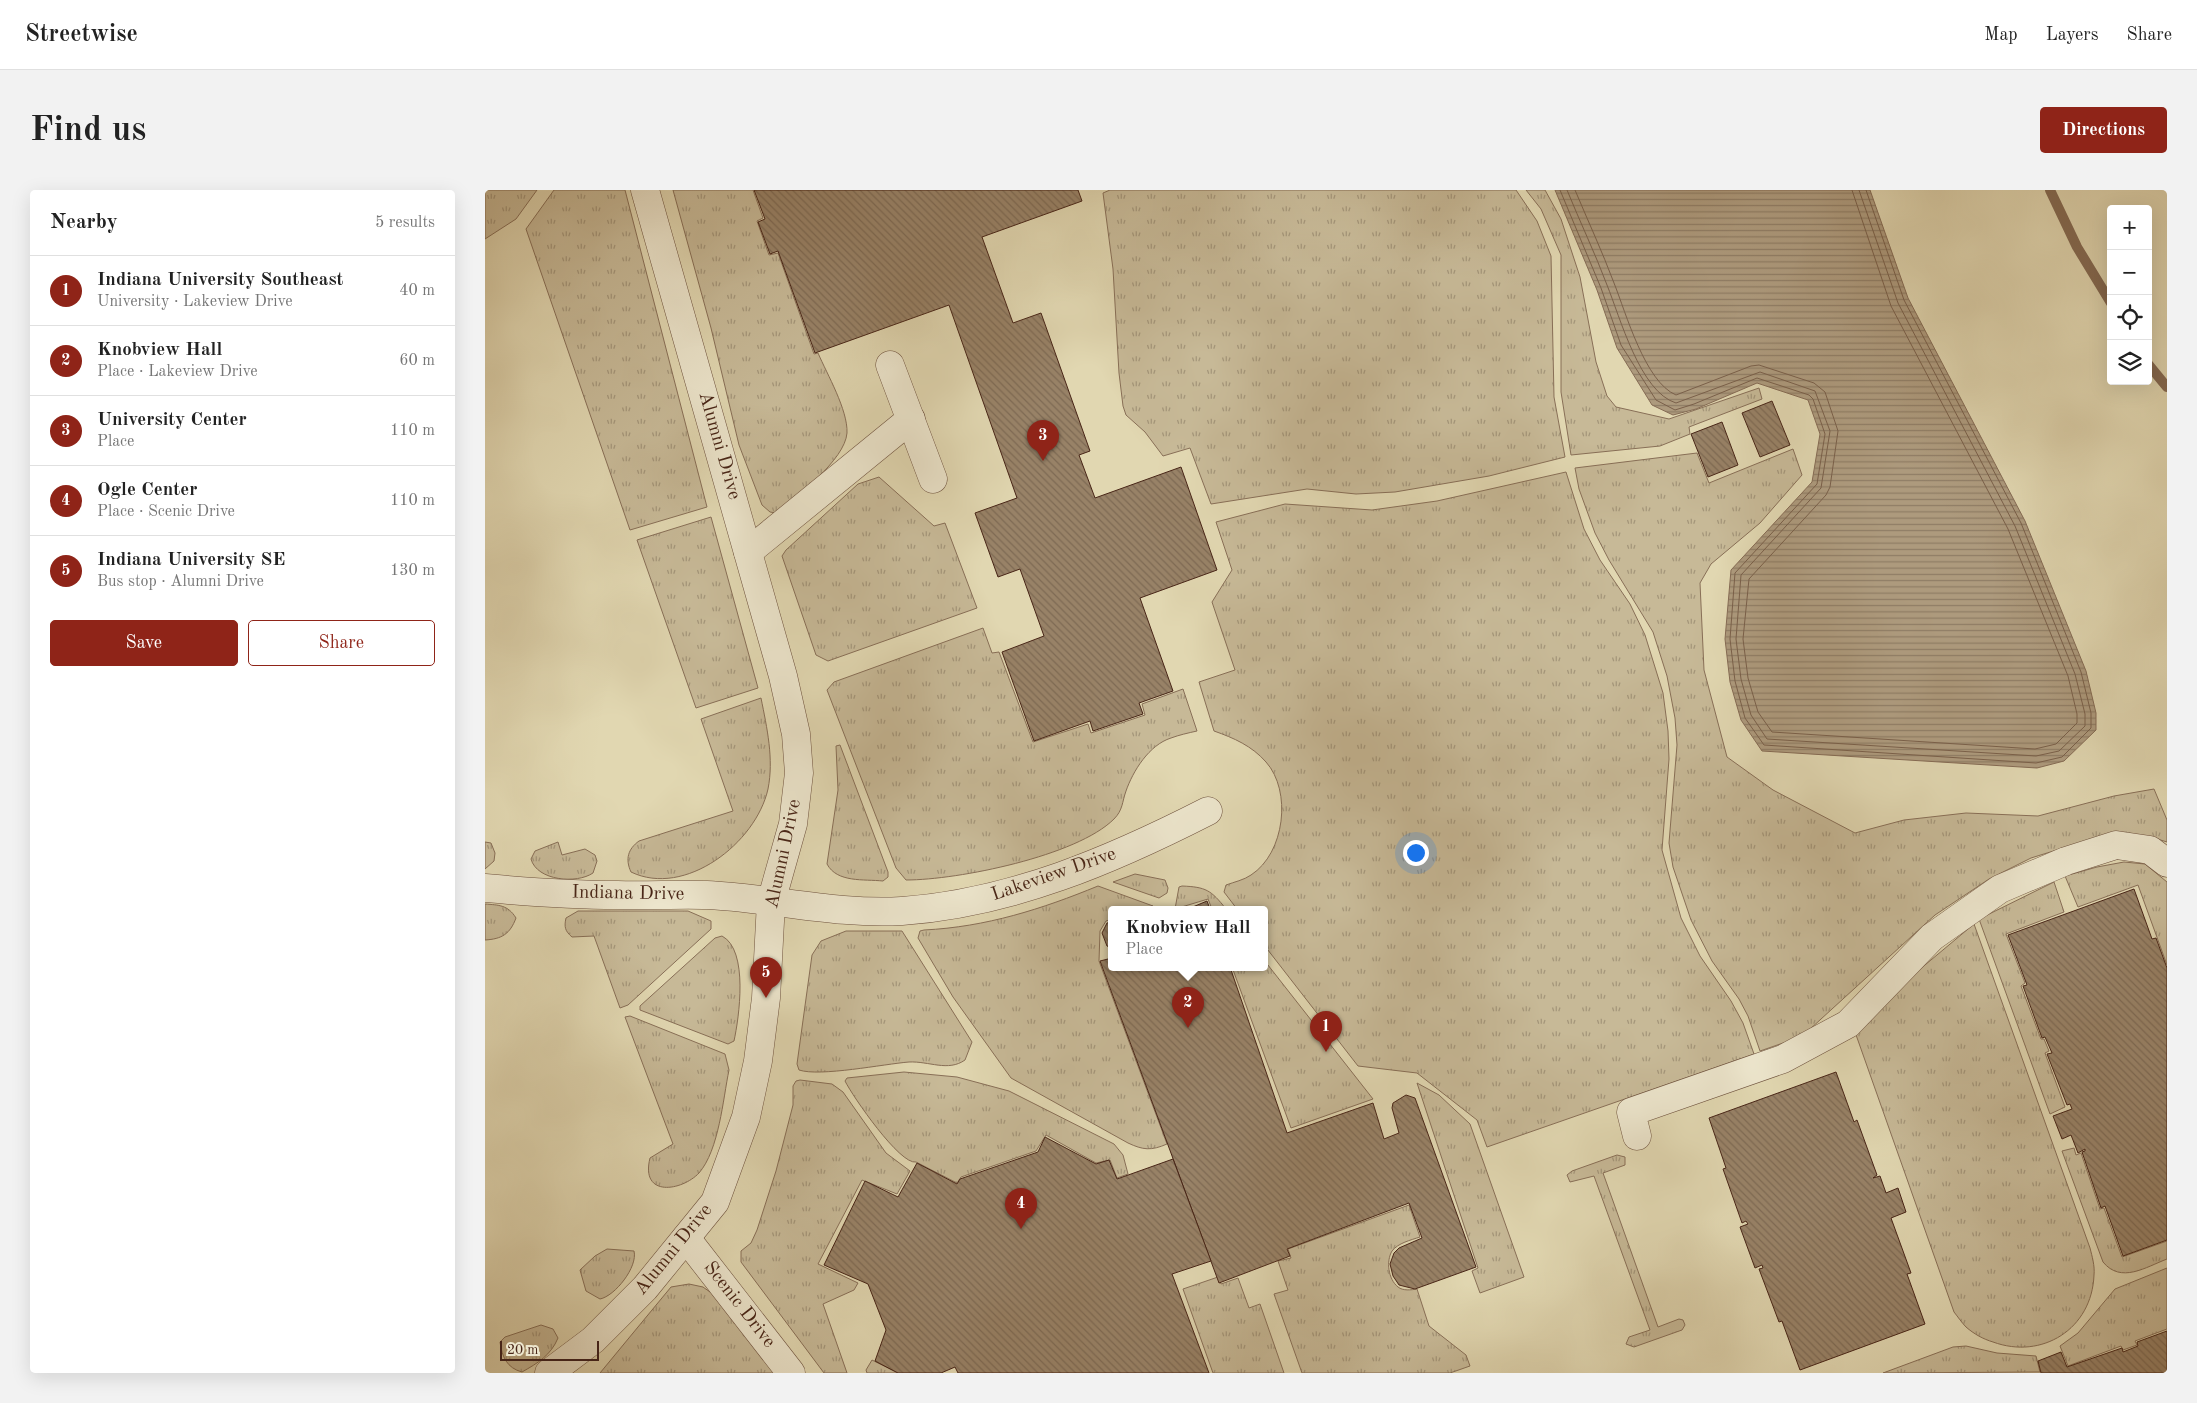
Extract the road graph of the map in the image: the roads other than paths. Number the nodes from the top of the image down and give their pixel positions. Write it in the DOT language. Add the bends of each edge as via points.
graph roads {
  1 [pos="645,190"];
  2 [pos="890,365"];
  3 [pos="911,419"];
  4 [pos="933,478"];
  5 [pos="749,552"];
  6 [pos="1208,811"];
  7 [pos="2167,863"];
  8 [pos="485,888"];
  9 [pos="771,902"];
  10 [pos="1637,1136"];
  11 [pos="685,1238"];
  12 [pos="549,1373"];
  13 [pos="791,1373"];
  1 -- 5 [label="street, Alumni Drive"];
  2 -- 3 [label="street"];
  3 -- 4 [label="street"];
  3 -- 5 [label="street"];
  5 -- 9 [label="street, Alumni Drive" via="796,734 799,774 793,824"];
  6 -- 9 [label="street, Lakeview Drive" via="1147,842 1058,878 977,901 902,911 820,908"];
  7 -- 10 [label="street" via="2150,850 2116,845 2066,861 2000,889 1932,937 1848,1024 1783,1059 1631,1112"];
  8 -- 9 [label="street, Indiana Drive" via="615,896 708,895"];
  9 -- 11 [label="street, Alumni Drive" via="766,998 746,1117 715,1202"];
  11 -- 12 [label="street, Alumni Drive" via="645,1288 601,1333"];
  11 -- 13 [label="street, Scenic Drive"];
}
